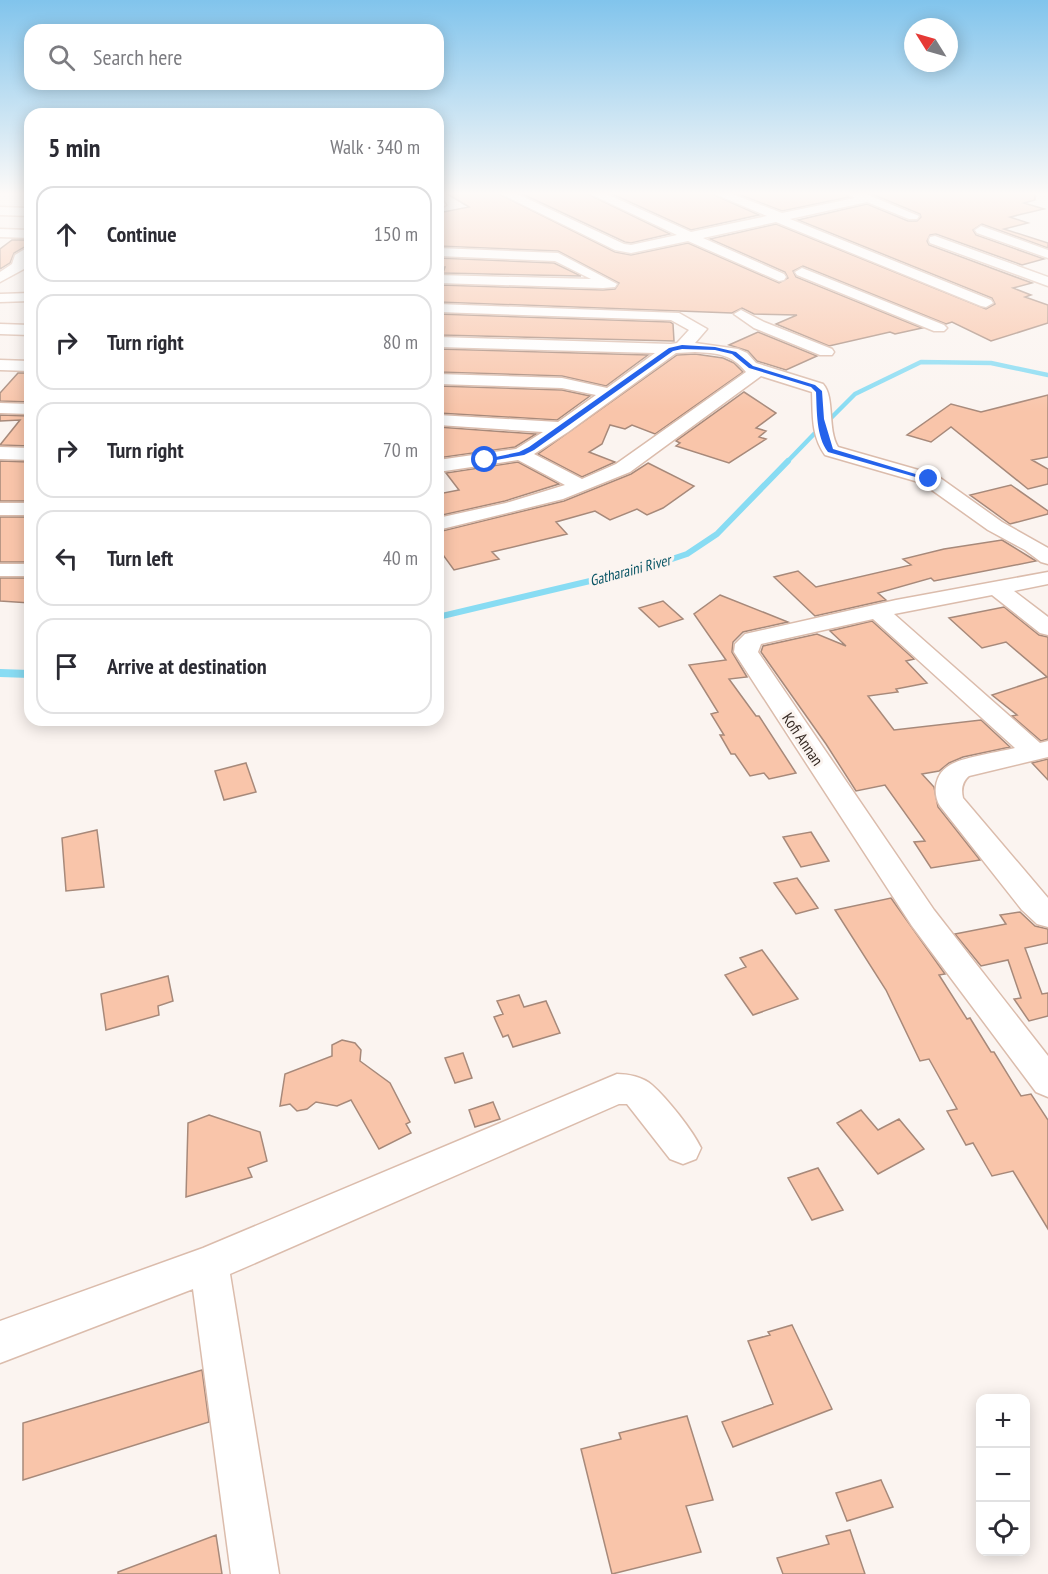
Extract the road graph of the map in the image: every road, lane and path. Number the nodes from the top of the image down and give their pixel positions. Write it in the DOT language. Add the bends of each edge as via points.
graph roads {
  1 [pos="12,265"];
  2 [pos="574,265"];
  3 [pos="751,265"];
  4 [pos="894,265"];
  5 [pos="1003,265"];
  6 [pos="802,272"];
  7 [pos="779,277"];
  8 [pos="0,278"];
  9 [pos="444,279"];
  10 [pos="1048,282"];
  11 [pos="24,297"];
  12 [pos="0,298"];
  13 [pos="986,303"];
  14 [pos="444,308"];
  15 [pos="741,314"];
  16 [pos="759,325"];
  17 [pos="939,328"];
  18 [pos="0,329"];
  19 [pos="24,330"];
  20 [pos="444,342"];
  21 [pos="676,348"];
  22 [pos="715,349"];
  23 [pos="826,352"];
  24 [pos="0,365"];
  25 [pos="24,366"];
  26 [pos="751,367"];
  27 [pos="444,379"];
  28 [pos="609,393"];
  29 [pos="0,408"];
  30 [pos="24,409"];
  31 [pos="444,420"];
  32 [pos="480,423"];
  33 [pos="562,428"];
  34 [pos="0,453"];
  35 [pos="24,454"];
  36 [pos="521,454"];
  37 [pos="485,460"];
  38 [pos="444,465"];
  39 [pos="581,486"];
  40 [pos="0,509"];
  41 [pos="24,509"];
  42 [pos="444,523"];
  43 [pos="1048,558"];
  44 [pos="0,570"];
  45 [pos="24,570"];
  46 [pos="1048,578"];
  47 [pos="995,587"];
  48 [pos="877,611"];
  49 [pos="1048,628"];
  50 [pos="1041,750"];
  51 [pos="1043,905"];
  52 [pos="1048,1082"];
  53 [pos="683,1148"];
  54 [pos="209,1264"];
  55 [pos="0,1342"];
  56 [pos="255,1574"];
  1 -- 8 [label="street"];
  2 -- 9 [label="street" via="610,284"];
  3 -- 7 [label="street"];
  4 -- 13 [label="street"];
  5 -- 10 [label="street"];
  6 -- 17 [label="street"];
  11 -- 12 [label="street"];
  14 -- 21 [label="street" via="674,316 699,329"];
  15 -- 16 [label="street"];
  16 -- 22 [label="street"];
  16 -- 23 [label="street"];
  18 -- 19 [label="street"];
  20 -- 21 [label="street"];
  21 -- 22 [label="street"];
  21 -- 28 [label="street"];
  22 -- 26 [label="street" via="739,355"];
  24 -- 25 [label="street"];
  26 -- 39 [label="street" via="755,373 623,468"];
  26 -- 43 [label="street" via="817,388 831,451 929,479"];
  27 -- 28 [label="street" via="562,383"];
  28 -- 33 [label="street"];
  29 -- 30 [label="street"];
  31 -- 32 [label="street"];
  32 -- 33 [label="street"];
  32 -- 37 [label="street"];
  33 -- 36 [label="street"];
  34 -- 35 [label="street"];
  36 -- 37 [label="street"];
  36 -- 39 [label="street"];
  37 -- 38 [label="street"];
  39 -- 42 [label="street" via="508,509"];
  40 -- 41 [label="street"];
  44 -- 45 [label="street"];
  46 -- 47 [label="street, Kofi Annan"];
  47 -- 48 [label="street, Kofi Annan"];
  47 -- 49 [label="street"];
  48 -- 50 [label="street"];
  48 -- 52 [label="street, Kofi Annan" via="753,639 746,652 923,918"];
  50 -- 51 [label="street" via="960,770 953,775 947,790 950,800"];
  53 -- 54 [label="street" via="639,1094 617,1089"];
  54 -- 55 [label="street"];
  54 -- 56 [label="street"];
}
